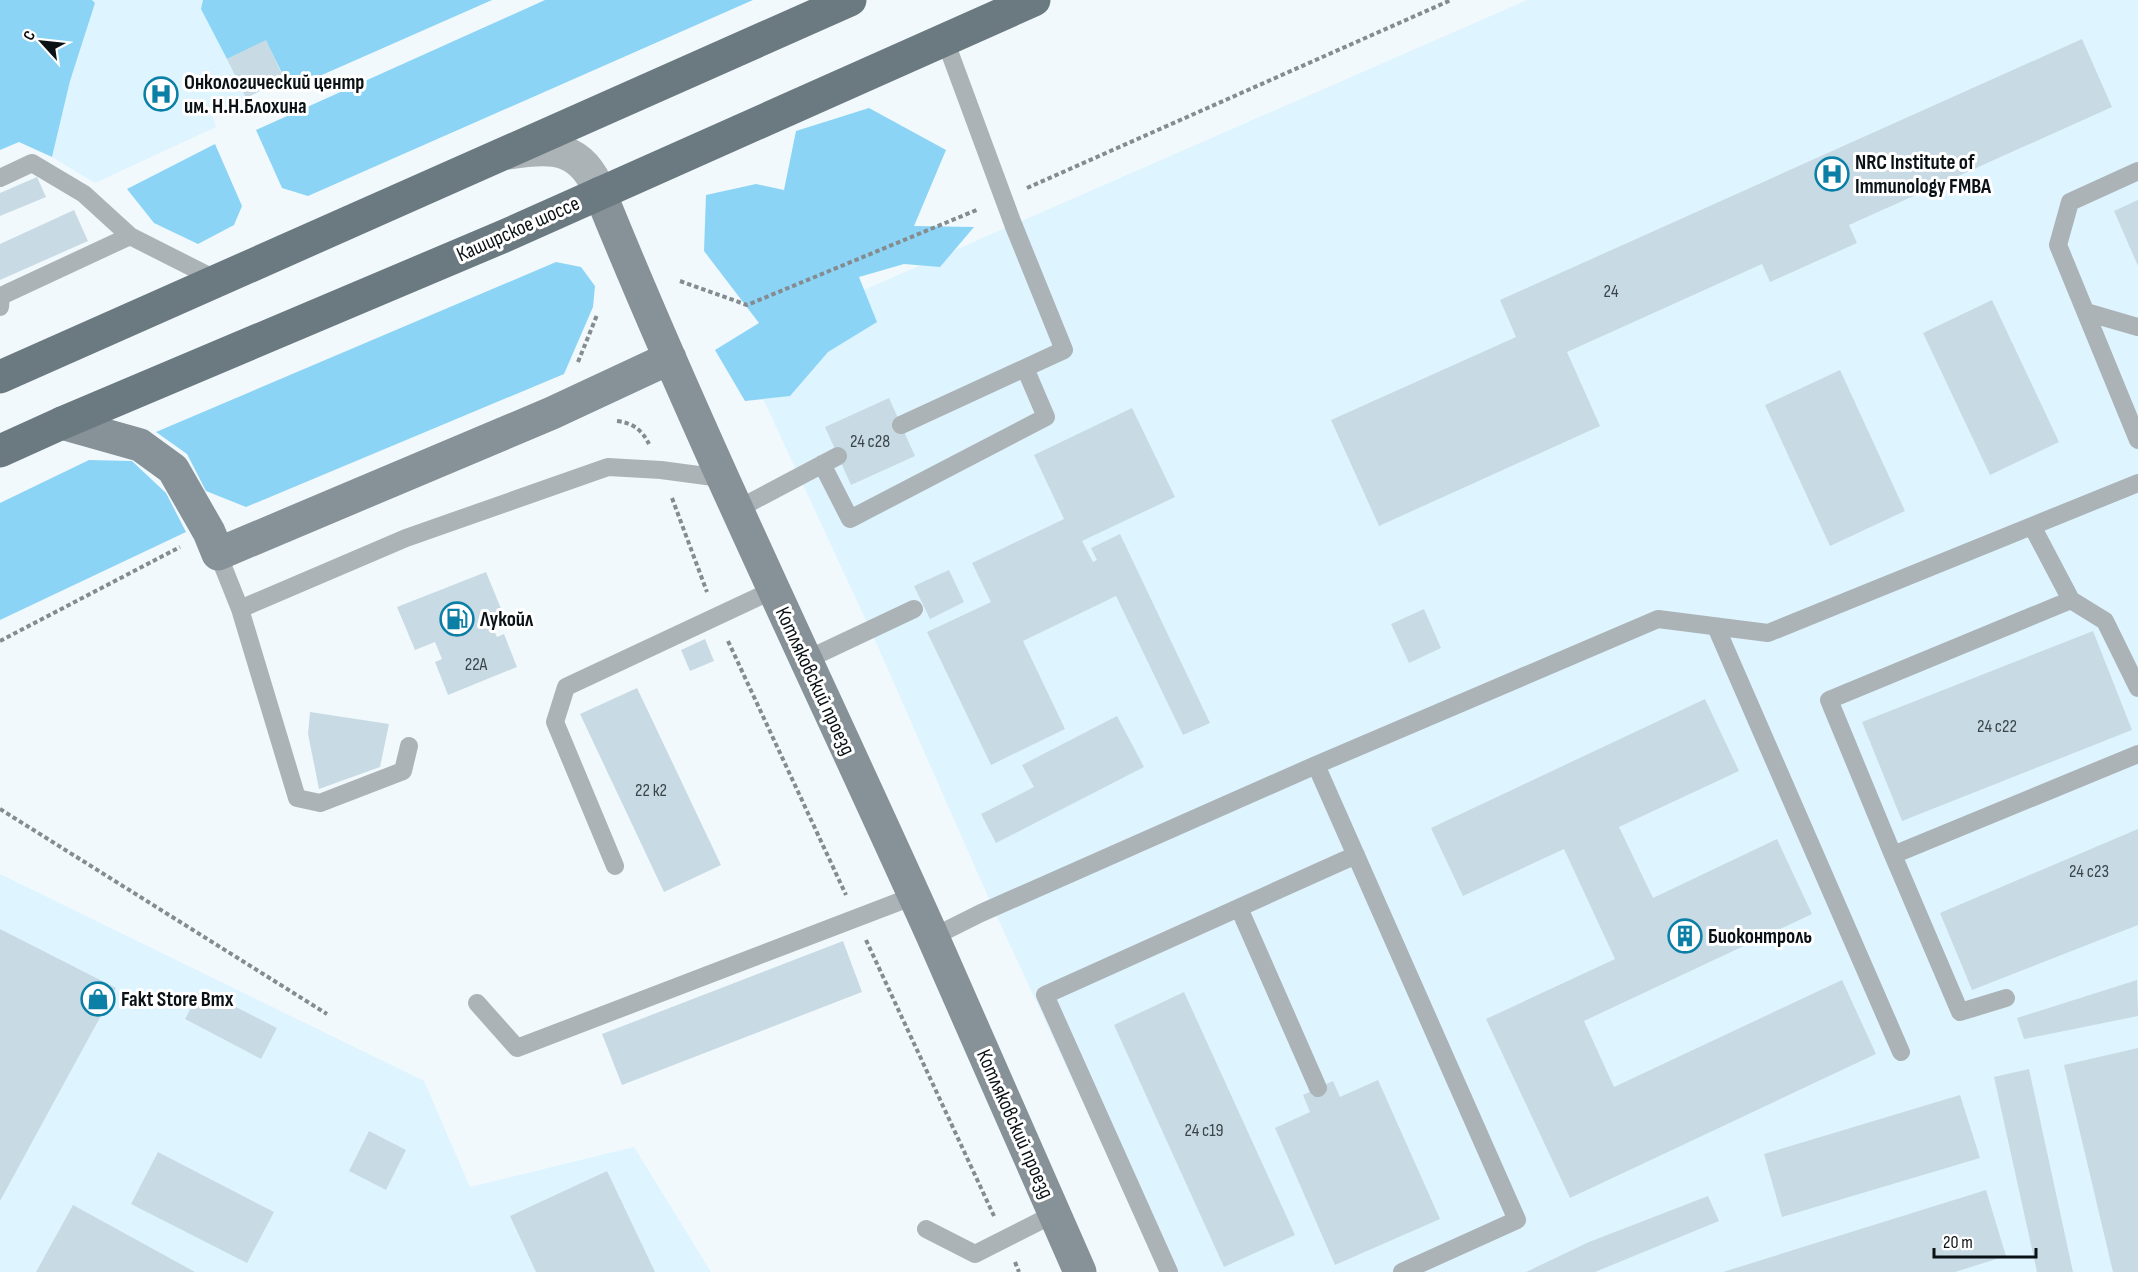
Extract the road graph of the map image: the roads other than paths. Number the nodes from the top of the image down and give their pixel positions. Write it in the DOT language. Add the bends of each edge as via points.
graph roads {
  1 [pos="850,0"];
  2 [pos="1034,0"];
  3 [pos="945,40"];
  4 [pos="507,153"];
  5 [pos="2138,171"];
  6 [pos="0,178"];
  7 [pos="600,193"];
  8 [pos="130,236"];
  9 [pos="217,280"];
  10 [pos="0,296"];
  11 [pos="0,307"];
  12 [pos="2086,312"];
  13 [pos="2138,327"];
  14 [pos="670,358"];
  15 [pos="1025,368"];
  16 [pos="0,377"];
  17 [pos="62,423"];
  18 [pos="901,425"];
  19 [pos="2138,440"];
  20 [pos="0,451"];
  21 [pos="721,478"];
  22 [pos="2138,483"];
  23 [pos="736,510"];
  24 [pos="2032,526"];
  25 [pos="218,554"];
  26 [pos="773,590"];
  27 [pos="2071,600"];
  28 [pos="240,609"];
  29 [pos="914,609"];
  30 [pos="1716,627"];
  31 [pos="806,660"];
  32 [pos="2138,688"];
  33 [pos="409,746"];
  34 [pos="2138,754"];
  35 [pos="1316,765"];
  36 [pos="1356,855"];
  37 [pos="1893,855"];
  38 [pos="615,866"];
  39 [pos="914,896"];
  40 [pos="1239,908"];
  41 [pos="933,937"];
  42 [pos="2006,998"];
  43 [pos="477,1003"];
  44 [pos="1901,1052"];
  45 [pos="1318,1088"];
  46 [pos="1054,1214"];
  47 [pos="926,1229"];
  48 [pos="1080,1272"];
  49 [pos="1169,1272"];
  50 [pos="1402,1272"];
  1 -- 4 [label="main road"];
  2 -- 3 [label="main road, Каширское шоссе"];
  3 -- 7 [label="main road, Каширское шоссе"];
  3 -- 15 [label="lane" via="1064,350"];
  4 -- 7 [label="street, Котляковский проезд" via="538,148 565,153 587,167"];
  4 -- 9 [label="main road"];
  5 -- 12 [label="lane" via="2070,202 2058,245"];
  6 -- 8 [label="lane" via="32,163 84,194"];
  7 -- 14 [label="main road, Котляковский проезд"];
  7 -- 17 [label="main road, Каширское шоссе"];
  8 -- 9 [label="lane"];
  8 -- 10 [label="lane"];
  9 -- 16 [label="main road"];
  10 -- 11 [label="lane"];
  12 -- 13 [label="lane"];
  12 -- 19 [label="lane"];
  14 -- 21 [label="main road, Котляковский проезд"];
  14 -- 25 [label="main road" via="552,413"];
  15 -- 18 [label="lane"];
  15 -- 23 [label="lane" via="1046,417 850,519 830,460"];
  17 -- 20 [label="main road, Каширское шоссе"];
  17 -- 25 [label="main road" via="140,445 173,469"];
  21 -- 23 [label="main road, Котляковский проезд"];
  21 -- 28 [label="lane" via="608,467 406,538"];
  22 -- 24 [label="lane"];
  23 -- 26 [label="main road, Котляковский проезд"];
  24 -- 27 [label="lane"];
  24 -- 30 [label="lane" via="1768,633"];
  25 -- 28 [label="lane"];
  26 -- 31 [label="main road, Котляковский проезд"];
  26 -- 38 [label="lane" via="566,687 555,722"];
  27 -- 32 [label="lane" via="2105,621"];
  27 -- 37 [label="lane" via="1829,700"];
  28 -- 33 [label="lane" via="297,798 320,803 403,771"];
  29 -- 31 [label="lane"];
  30 -- 35 [label="lane" via="1658,619"];
  30 -- 44 [label="lane"];
  31 -- 39 [label="main road, Котляковский проезд"];
  34 -- 37 [label="lane"];
  35 -- 36 [label="lane"];
  35 -- 41 [label="lane"];
  36 -- 40 [label="lane"];
  36 -- 50 [label="lane" via="1517,1220"];
  37 -- 42 [label="lane" via="1960,1012"];
  39 -- 41 [label="main road, Котляковский проезд"];
  39 -- 43 [label="lane" via="517,1048"];
  40 -- 45 [label="lane"];
  40 -- 49 [label="lane" via="1045,995"];
  41 -- 46 [label="main road, Котляковский проезд"];
  46 -- 47 [label="lane" via="975,1254"];
  46 -- 48 [label="main road, Котляковский проезд"];
}
